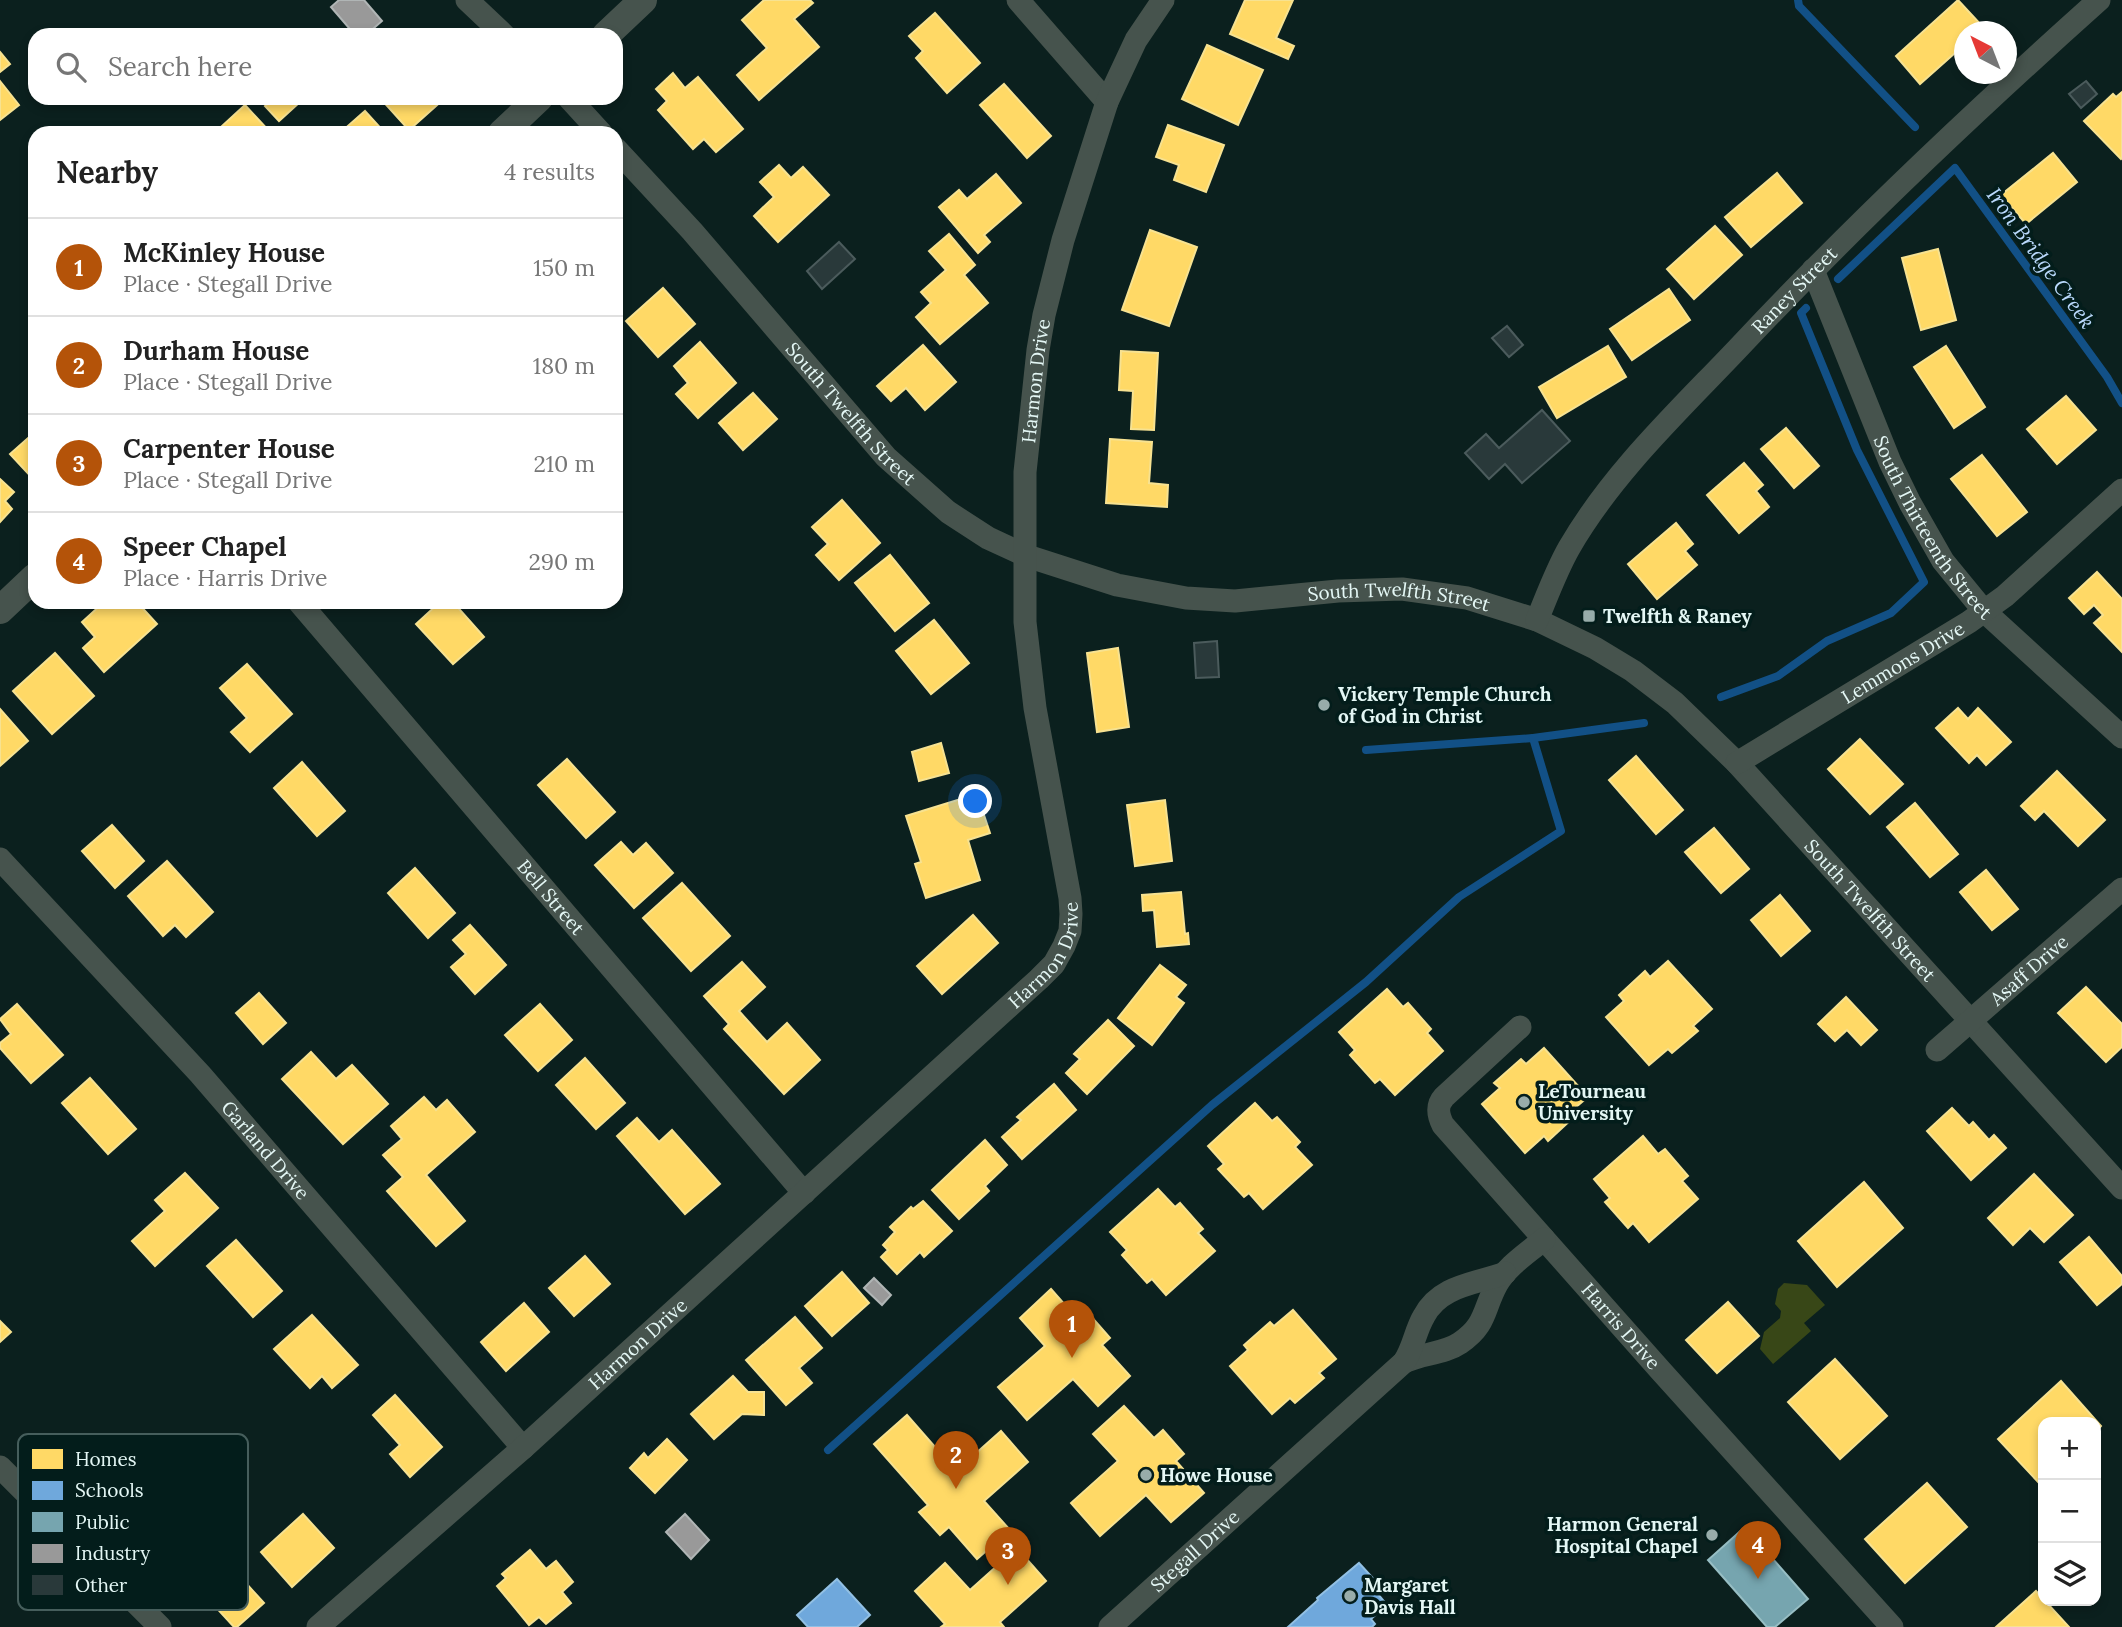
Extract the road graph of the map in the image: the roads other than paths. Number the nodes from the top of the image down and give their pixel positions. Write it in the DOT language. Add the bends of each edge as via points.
graph roads {
  1 [pos="467,0"];
  2 [pos="643,0"];
  3 [pos="1018,0"];
  4 [pos="1163,0"];
  5 [pos="2099,0"];
  6 [pos="497,28"];
  7 [pos="613,28"];
  8 [pos="1107,102"];
  9 [pos="532,105"];
  10 [pos="575,105"];
  11 [pos="509,126"];
  12 [pos="595,126"];
  13 [pos="623,157"];
  14 [pos="1813,270"];
  15 [pos="2122,490"];
  16 [pos="1027,556"];
  17 [pos="28,584"];
  18 [pos="305,609"];
  19 [pos="0,610"];
  20 [pos="1984,611"];
  21 [pos="1536,620"];
  22 [pos="2122,737"];
  23 [pos="1737,762"];
  24 [pos="0,859"];
  25 [pos="2122,889"];
  26 [pos="1971,1020"];
  27 [pos="1520,1027"];
  28 [pos="1937,1050"];
  29 [pos="2122,1188"];
  30 [pos="804,1193"];
  31 [pos="1544,1239"];
  32 [pos="1505,1273"];
  33 [pos="1404,1362"];
  34 [pos="523,1448"];
  35 [pos="0,1467"];
  36 [pos="18,1485"];
  37 [pos="143,1610"];
  38 [pos="160,1627"];
  39 [pos="318,1627"];
  40 [pos="1110,1627"];
  41 [pos="1892,1627"];
  1 -- 6 [label="street"];
  2 -- 7 [label="street"];
  3 -- 8 [label="street"];
  4 -- 8 [label="street, Harmon Drive" via="1136,40"];
  5 -- 14 [label="street, Raney Street" via="1910,173"];
  8 -- 16 [label="street, Harmon Drive" via="1044,315 1025,472"];
  9 -- 11 [label="street"];
  10 -- 12 [label="street"];
  13 -- 16 [label="street, South Twelfth Street" via="886,457 948,512"];
  14 -- 20 [label="street, South Thirteenth Street" via="1910,503 1943,561"];
  14 -- 21 [label="street, Raney Street" via="1611,487 1569,548"];
  15 -- 20 [label="street, Lemmons Drive"];
  16 -- 21 [label="street, South Twelfth Street" via="1116,586 1186,598 1235,601 1402,589 1467,598"];
  16 -- 30 [label="street, Harmon Drive" via="1030,671 1070,898 1070,931 1054,964 1039,979"];
  17 -- 19 [label="street"];
  18 -- 30 [label="street, Bell Street"];
  20 -- 22 [label="street, South Thirteenth Street"];
  20 -- 23 [label="street, Lemmons Drive"];
  21 -- 23 [label="street, South Twelfth Street" via="1633,671 1675,703"];
  23 -- 26 [label="street, South Twelfth Street"];
  24 -- 34 [label="street, Garland Drive" via="201,1074"];
  25 -- 26 [label="street, Asaff Drive"];
  26 -- 28 [label="street, Asaff Drive"];
  26 -- 29 [label="street, South Twelfth Street"];
  27 -- 31 [label="street, Harris Drive" via="1440,1101 1438,1113 1448,1131"];
  30 -- 34 [label="street, Harmon Drive"];
  31 -- 32 [label="street, Stegall Drive"];
  31 -- 41 [label="street, Harris Drive"];
  32 -- 33 [label="street, Stegall Drive" via="1471,1335 1455,1346"];
  32 -- 33 [label="street, Stegall Drive" via="1438,1298 1426,1311"];
  33 -- 40 [label="street, Stegall Drive"];
  34 -- 39 [label="street, Harmon Drive"];
  35 -- 36 [label="street"];
  37 -- 38 [label="street"];
}
